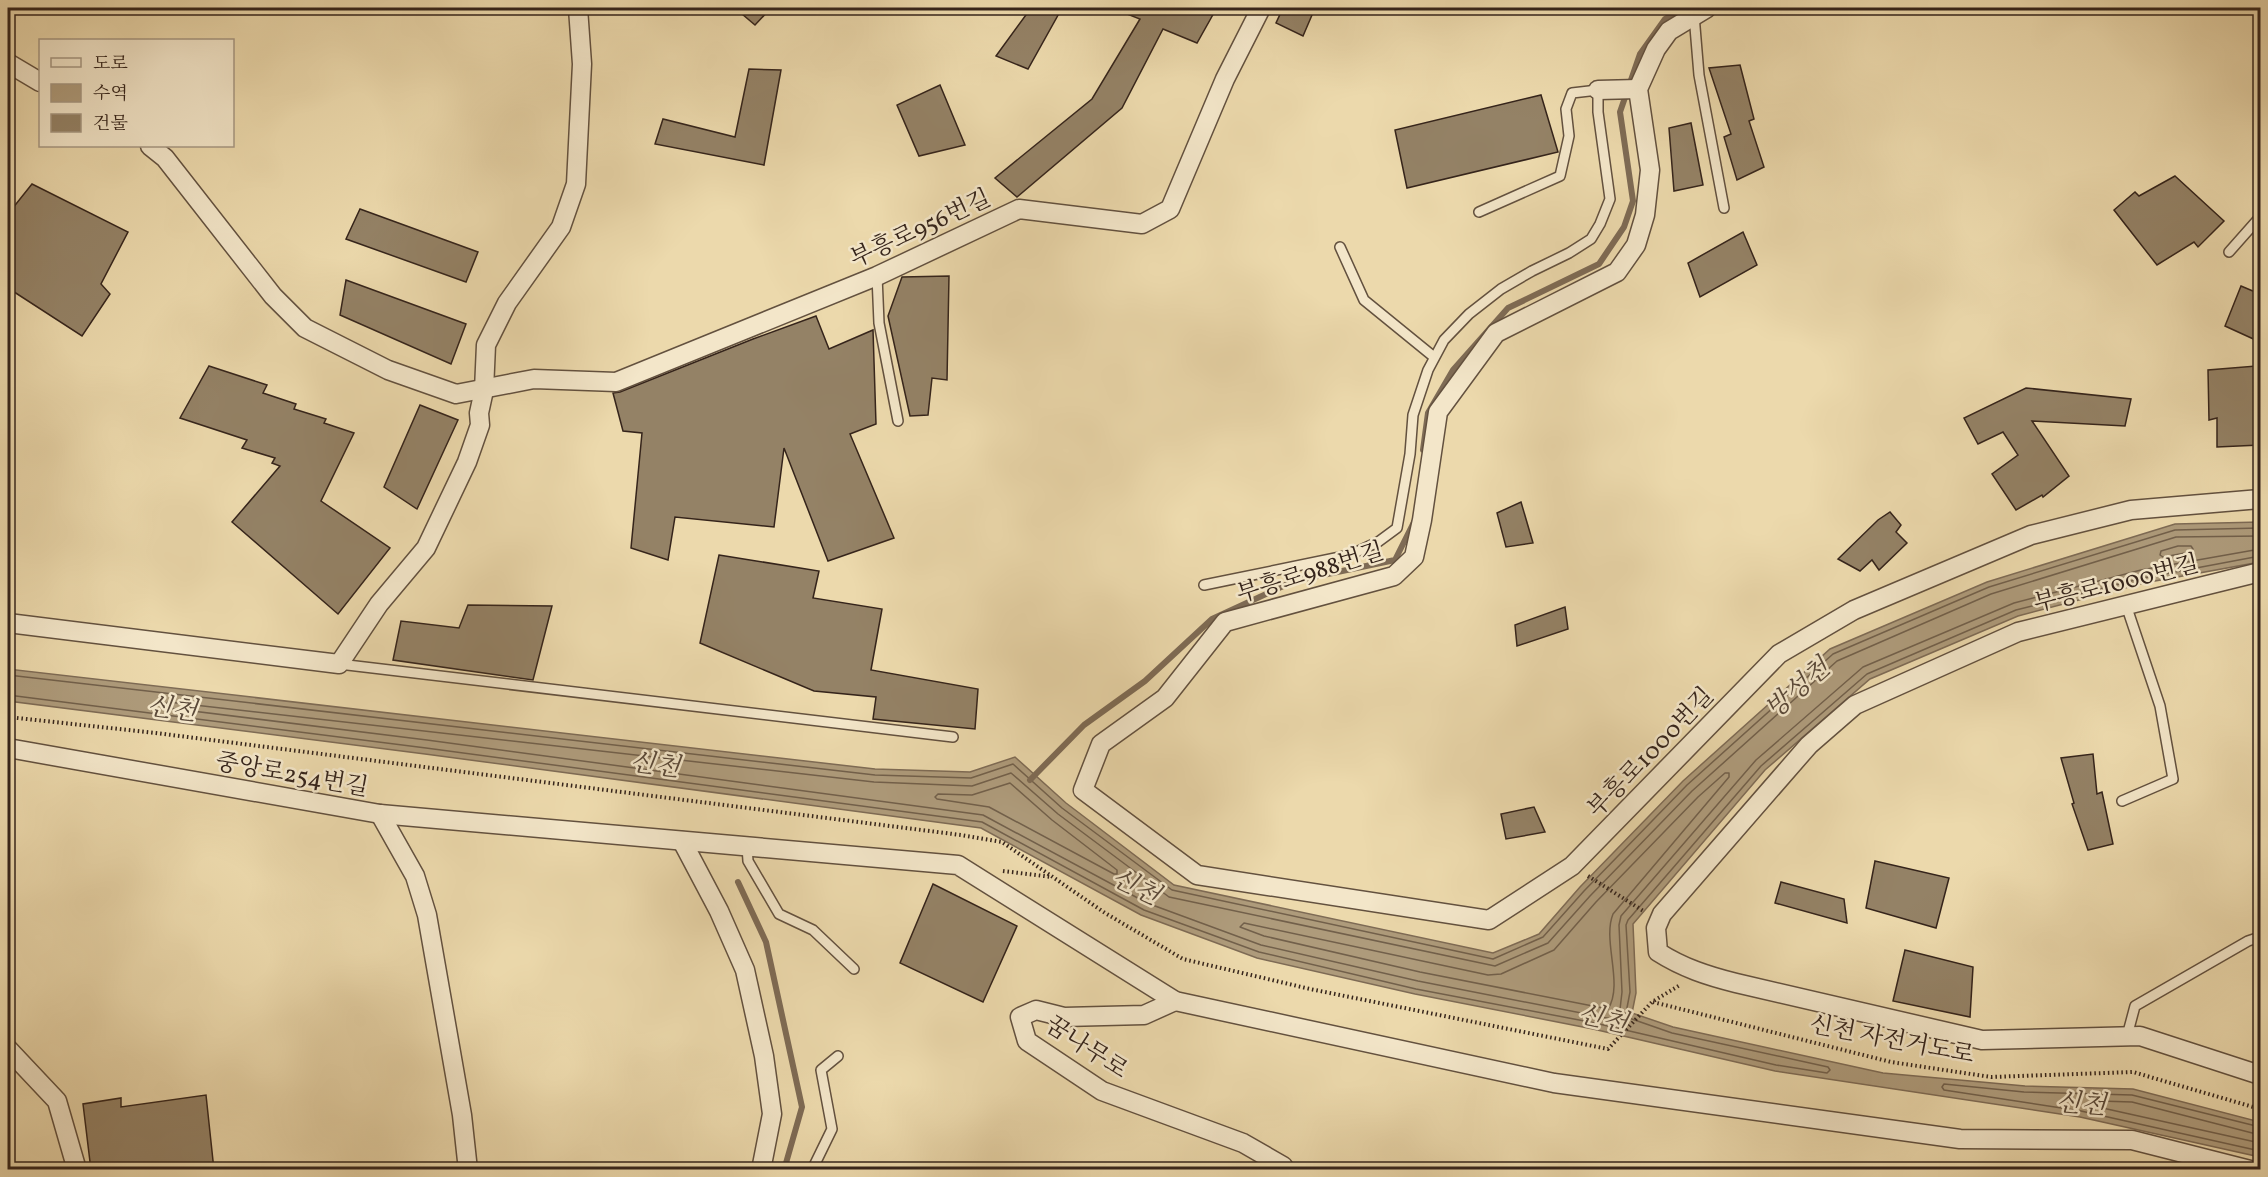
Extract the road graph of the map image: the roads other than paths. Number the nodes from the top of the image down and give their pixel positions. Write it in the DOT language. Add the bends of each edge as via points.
graph roads {
  1 [pos="578,8"];
  2 [pos="1261,8"];
  3 [pos="1701,11"];
  4 [pos="8,63"];
  5 [pos="39,81"];
  6 [pos="1638,89"];
  7 [pos="1598,90"];
  8 [pos="151,147"];
  9 [pos="1724,208"];
  10 [pos="1479,212"];
  11 [pos="2260,217"];
  12 [pos="1340,247"];
  13 [pos="2229,252"];
  14 [pos="877,276"];
  15 [pos="1434,357"];
  16 [pos="484,390"];
  17 [pos="898,421"];
  18 [pos="2260,499"];
  19 [pos="2260,572"];
  20 [pos="1204,585"];
  21 [pos="2126,605"];
  22 [pos="8,623"];
  23 [pos="339,664"];
  24 [pos="953,736"];
  25 [pos="8,748"];
  26 [pos="1083,790"];
  27 [pos="2122,801"];
  28 [pos="380,814"];
  29 [pos="682,841"];
  30 [pos="747,846"];
  31 [pos="2260,937"];
  32 [pos="854,969"];
  33 [pos="1175,1001"];
  34 [pos="2127,1036"];
  35 [pos="8,1050"];
  36 [pos="838,1056"];
  37 [pos="2260,1075"];
  38 [pos="77,1170"];
  39 [pos="468,1170"];
  40 [pos="761,1170"];
  41 [pos="812,1170"];
  42 [pos="1285,1170"];
  43 [pos="2250,1170"];
  1 -- 16 [label="street" via="582,64 576,184 561,227 507,303 486,345"];
  2 -- 14 [label="street, 부흥로956번길" via="1225,79 1170,209 1142,224 1019,208"];
  3 -- 6 [label="street" via="1669,31"];
  3 -- 9 [label="lane" via="1699,75"];
  4 -- 5 [label="street"];
  6 -- 7 [label="street"];
  6 -- 26 [label="street, 부흥로988번길" via="1650,170 1645,215 1636,245 1617,272 1496,333 1437,412 1414,557 1394,576 1226,622 1165,698 1101,744"];
  7 -- 10 [label="lane" via="1572,93 1566,109 1569,136 1560,176"];
  7 -- 15 [label="lane" via="1610,199 1591,239 1501,289 1469,314"];
  8 -- 16 [label="street, 부흥로956번길" via="165,158 273,297 305,328 388,370 456,394"];
  11 -- 13 [label="lane"];
  12 -- 15 [label="lane" via="1364,300"];
  14 -- 16 [label="street, 부흥로956번길" via="616,382 534,379"];
  14 -- 17 [label="lane" via="879,323"];
  15 -- 20 [label="lane" via="1413,415 1397,528 1350,555"];
  16 -- 23 [label="street" via="480,425 467,462 426,548 379,604"];
  18 -- 26 [label="street, 부흥로1000번길" via="2131,510 2031,535 1854,610 1779,654 1572,866 1490,920 1197,875"];
  19 -- 21 [label="street, 부흥로1000번길"];
  21 -- 27 [label="lane" via="2160,706 2173,779"];
  21 -- 34 [label="street, 부흥로1000번길" via="2018,632 1855,705 1809,745 1662,914 1656,928 1658,952 1698,973 1982,1040"];
  22 -- 23 [label="street"];
  23 -- 24 [label="lane"];
  25 -- 28 [label="street, 중앙로254번길"];
  28 -- 29 [label="street"];
  28 -- 39 [label="street, 중앙로254번길" via="416,876 427,915"];
  29 -- 30 [label="street"];
  29 -- 40 [label="street" via="745,970 764,1056 771,1113"];
  30 -- 32 [label="lane" via="748,861 779,914 813,930"];
  30 -- 33 [label="street" via="958,865"];
  31 -- 34 [label="lane" via="2134,1006"];
  33 -- 42 [label="street, 꿈나무로" via="1144,1015 1064,1017 1036,1010 1020,1017 1027,1041 1102,1090 1243,1143"];
  33 -- 43 [label="street" via="1554,1083 1960,1139 2132,1140"];
  34 -- 37 [label="street" via="2140,1036"];
  35 -- 38 [label="street" via="57,1101"];
  36 -- 41 [label="lane" via="821,1070 832,1129"];
}
